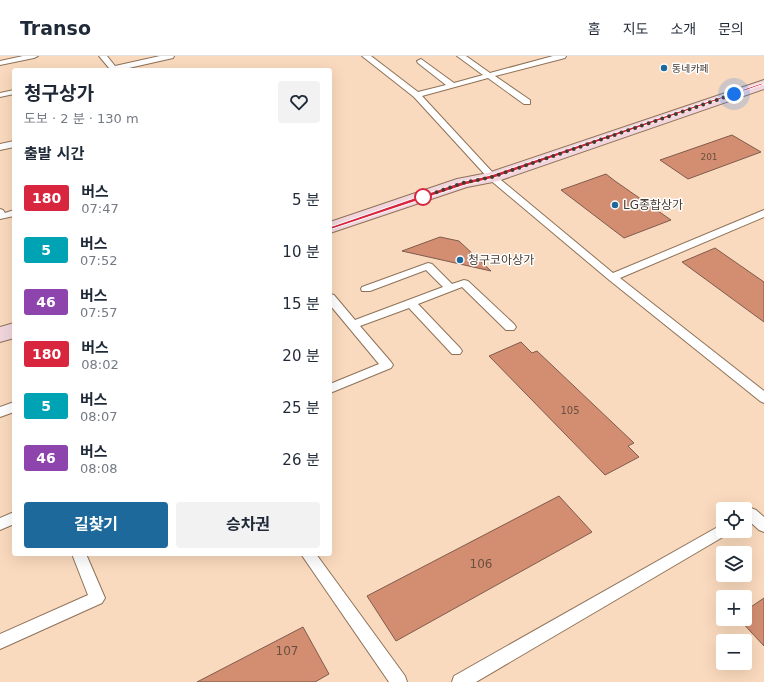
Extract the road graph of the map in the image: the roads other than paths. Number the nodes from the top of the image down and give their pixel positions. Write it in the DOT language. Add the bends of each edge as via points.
graph roads {
  1 [pos="34,56"];
  2 [pos="103,56"];
  3 [pos="170,56"];
  4 [pos="366,56"];
  5 [pos="461,56"];
  6 [pos="536,56"];
  7 [pos="562,56"];
  8 [pos="421,61"];
  9 [pos="544,61"];
  10 [pos="0,63"];
  11 [pos="111,68"];
  12 [pos="120,68"];
  13 [pos="489,76"];
  14 [pos="764,84"];
  15 [pos="453,86"];
  16 [pos="12,92"];
  17 [pos="0,95"];
  18 [pos="417,95"];
  19 [pos="527,102"];
  20 [pos="12,145"];
  21 [pos="0,148"];
  22 [pos="492,177"];
  23 [pos="0,212"];
  24 [pos="764,213"];
  25 [pos="12,214"];
  26 [pos="332,227"];
  27 [pos="612,277"];
  28 [pos="450,288"];
  29 [pos="366,289"];
  30 [pos="332,300"];
  31 [pos="411,303"];
  32 [pos="353,325"];
  33 [pos="510,327"];
  34 [pos="12,331"];
  35 [pos="0,335"];
  36 [pos="456,351"];
  37 [pos="332,387"];
  38 [pos="764,398"];
  39 [pos="12,408"];
  40 [pos="0,412"];
  41 [pos="752,515"];
  42 [pos="12,519"];
  43 [pos="0,524"];
  44 [pos="764,526"];
  45 [pos="716,534"];
  46 [pos="80,556"];
  47 [pos="309,556"];
  48 [pos="0,642"];
  49 [pos="399,682"];
  50 [pos="460,682"];
  1 -- 10 [label="lane"];
  2 -- 11 [label="lane"];
  3 -- 12 [label="lane"];
  4 -- 18 [label="lane"];
  5 -- 13 [label="lane"];
  6 -- 9 [label="lane"];
  7 -- 9 [label="lane"];
  8 -- 15 [label="lane"];
  9 -- 13 [label="lane"];
  13 -- 15 [label="lane"];
  13 -- 19 [label="lane"];
  14 -- 22 [label="street"];
  15 -- 18 [label="lane"];
  16 -- 17 [label="lane"];
  18 -- 22 [label="lane"];
  20 -- 21 [label="lane"];
  22 -- 26 [label="street" via="463,183"];
  22 -- 27 [label="lane"];
  23 -- 25 [label="lane" via="2,217"];
  24 -- 27 [label="lane"];
  27 -- 38 [label="lane"];
  28 -- 29 [label="lane" via="428,266"];
  28 -- 31 [label="lane"];
  28 -- 33 [label="lane" via="464,283"];
  30 -- 32 [label="lane"];
  31 -- 32 [label="lane"];
  31 -- 36 [label="lane"];
  32 -- 37 [label="lane" via="386,365"];
  34 -- 35 [label="street"];
  39 -- 40 [label="lane"];
  41 -- 44 [label="lane"];
  42 -- 43 [label="lane"];
  45 -- 50 [label="lane"];
  46 -- 48 [label="lane" via="97,598"];
  47 -- 49 [label="lane"];
}
